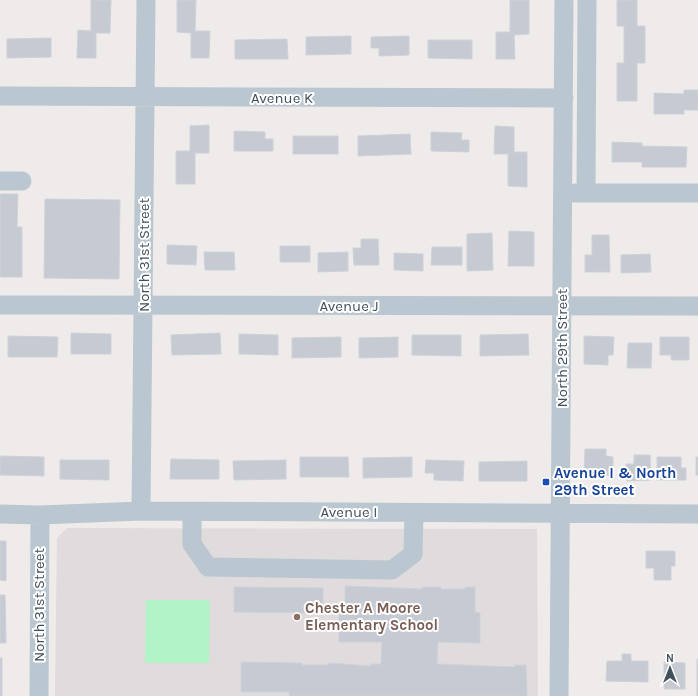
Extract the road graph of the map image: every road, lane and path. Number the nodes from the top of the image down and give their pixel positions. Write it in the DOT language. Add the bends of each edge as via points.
graph roads {
  1 [pos="146,0"];
  2 [pos="564,0"];
  3 [pos="587,0"];
  4 [pos="0,96"];
  5 [pos="145,98"];
  6 [pos="564,98"];
  7 [pos="0,181"];
  8 [pos="22,181"];
  9 [pos="563,193"];
  10 [pos="586,193"];
  11 [pos="698,193"];
  12 [pos="0,305"];
  13 [pos="144,306"];
  14 [pos="562,306"];
  15 [pos="698,306"];
  16 [pos="141,511"];
  17 [pos="192,512"];
  18 [pos="414,513"];
  19 [pos="561,513"];
  20 [pos="0,514"];
  21 [pos="698,514"];
  22 [pos="40,515"];
  23 [pos="39,696"];
  24 [pos="559,696"];
  1 -- 5 [label="street, North 31st Street"];
  2 -- 6 [label="street, North 29th Street"];
  3 -- 10 [label="street"];
  4 -- 5 [label="street, Avenue K"];
  5 -- 6 [label="street, Avenue K"];
  5 -- 13 [label="street, North 31st Street"];
  6 -- 9 [label="street, North 29th Street"];
  7 -- 8 [label="street"];
  9 -- 10 [label="street"];
  9 -- 14 [label="street, North 29th Street"];
  10 -- 11 [label="street"];
  12 -- 13 [label="street, Avenue J"];
  13 -- 14 [label="street, Avenue J"];
  13 -- 16 [label="street, North 31st Street"];
  14 -- 15 [label="street, Avenue J"];
  14 -- 19 [label="street, North 29th Street"];
  16 -- 17 [label="street, Avenue I"];
  16 -- 22 [label="street, Avenue I"];
  17 -- 18 [label="street, Avenue I"];
  17 -- 18 [label="street" via="192,544 208,567 392,570 413,554"];
  18 -- 19 [label="street, Avenue I"];
  19 -- 21 [label="street, Avenue I"];
  19 -- 24 [label="street, North 29th Street"];
  20 -- 22 [label="street, Avenue I"];
  22 -- 23 [label="street, North 31st Street"];
}
